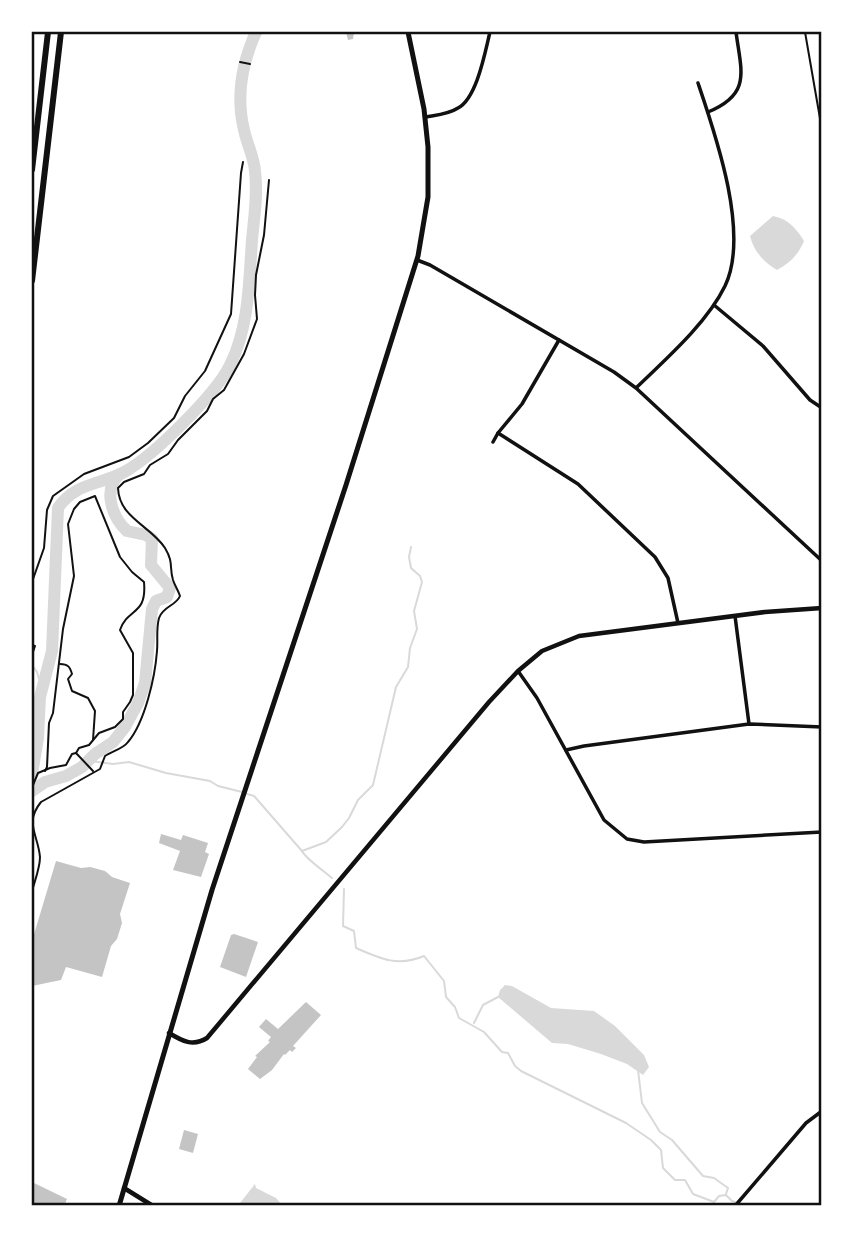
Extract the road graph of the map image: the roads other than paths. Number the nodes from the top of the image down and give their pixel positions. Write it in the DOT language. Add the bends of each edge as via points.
graph roads {
  1 [pos="48,32"];
  2 [pos="61,32"];
  3 [pos="408,32"];
  4 [pos="490,32"];
  5 [pos="736,32"];
  6 [pos="698,83"];
  7 [pos="708,112"];
  8 [pos="426,117"];
  9 [pos="32,170"];
  10 [pos="417,260"];
  11 [pos="32,281"];
  12 [pos="714,305"];
  13 [pos="559,340"];
  14 [pos="636,388"];
  15 [pos="821,408"];
  16 [pos="498,433"];
  17 [pos="493,442"];
  18 [pos="821,561"];
  19 [pos="821,608"];
  20 [pos="735,616"];
  21 [pos="678,623"];
  22 [pos="518,671"];
  23 [pos="749,724"];
  24 [pos="821,727"];
  25 [pos="566,750"];
  26 [pos="821,832"];
  27 [pos="169,1033"];
  28 [pos="821,1111"];
  29 [pos="124,1188"];
  30 [pos="119,1206"];
  31 [pos="153,1206"];
  32 [pos="735,1206"];
  1 -- 9 [label="highway"];
  2 -- 11 [label="highway"];
  3 -- 8 [label="main road"];
  4 -- 8 [label="street" via="466,103"];
  5 -- 7 [label="street" via="740,85 733,97"];
  6 -- 7 [label="street"];
  7 -- 12 [label="street" via="734,218 735,244 726,286"];
  8 -- 10 [label="main road" via="428,192"];
  10 -- 13 [label="street"];
  10 -- 27 [label="main road"];
  12 -- 14 [label="street"];
  12 -- 15 [label="street" via="763,346"];
  13 -- 14 [label="street"];
  13 -- 16 [label="street" via="522,404"];
  14 -- 18 [label="street"];
  16 -- 17 [label="street"];
  16 -- 21 [label="street" via="578,484 655,557 668,578"];
  19 -- 20 [label="street"];
  20 -- 21 [label="street"];
  20 -- 23 [label="street"];
  21 -- 22 [label="street" via="579,636 542,651"];
  22 -- 25 [label="street"];
  22 -- 27 [label="street" via="207,1038 191,1044"];
  23 -- 24 [label="street"];
  23 -- 25 [label="street"];
  25 -- 26 [label="street" via="604,820 626,839 644,842"];
  27 -- 29 [label="main road"];
  28 -- 32 [label="street"];
  29 -- 30 [label="main road"];
  29 -- 31 [label="street"];
}
